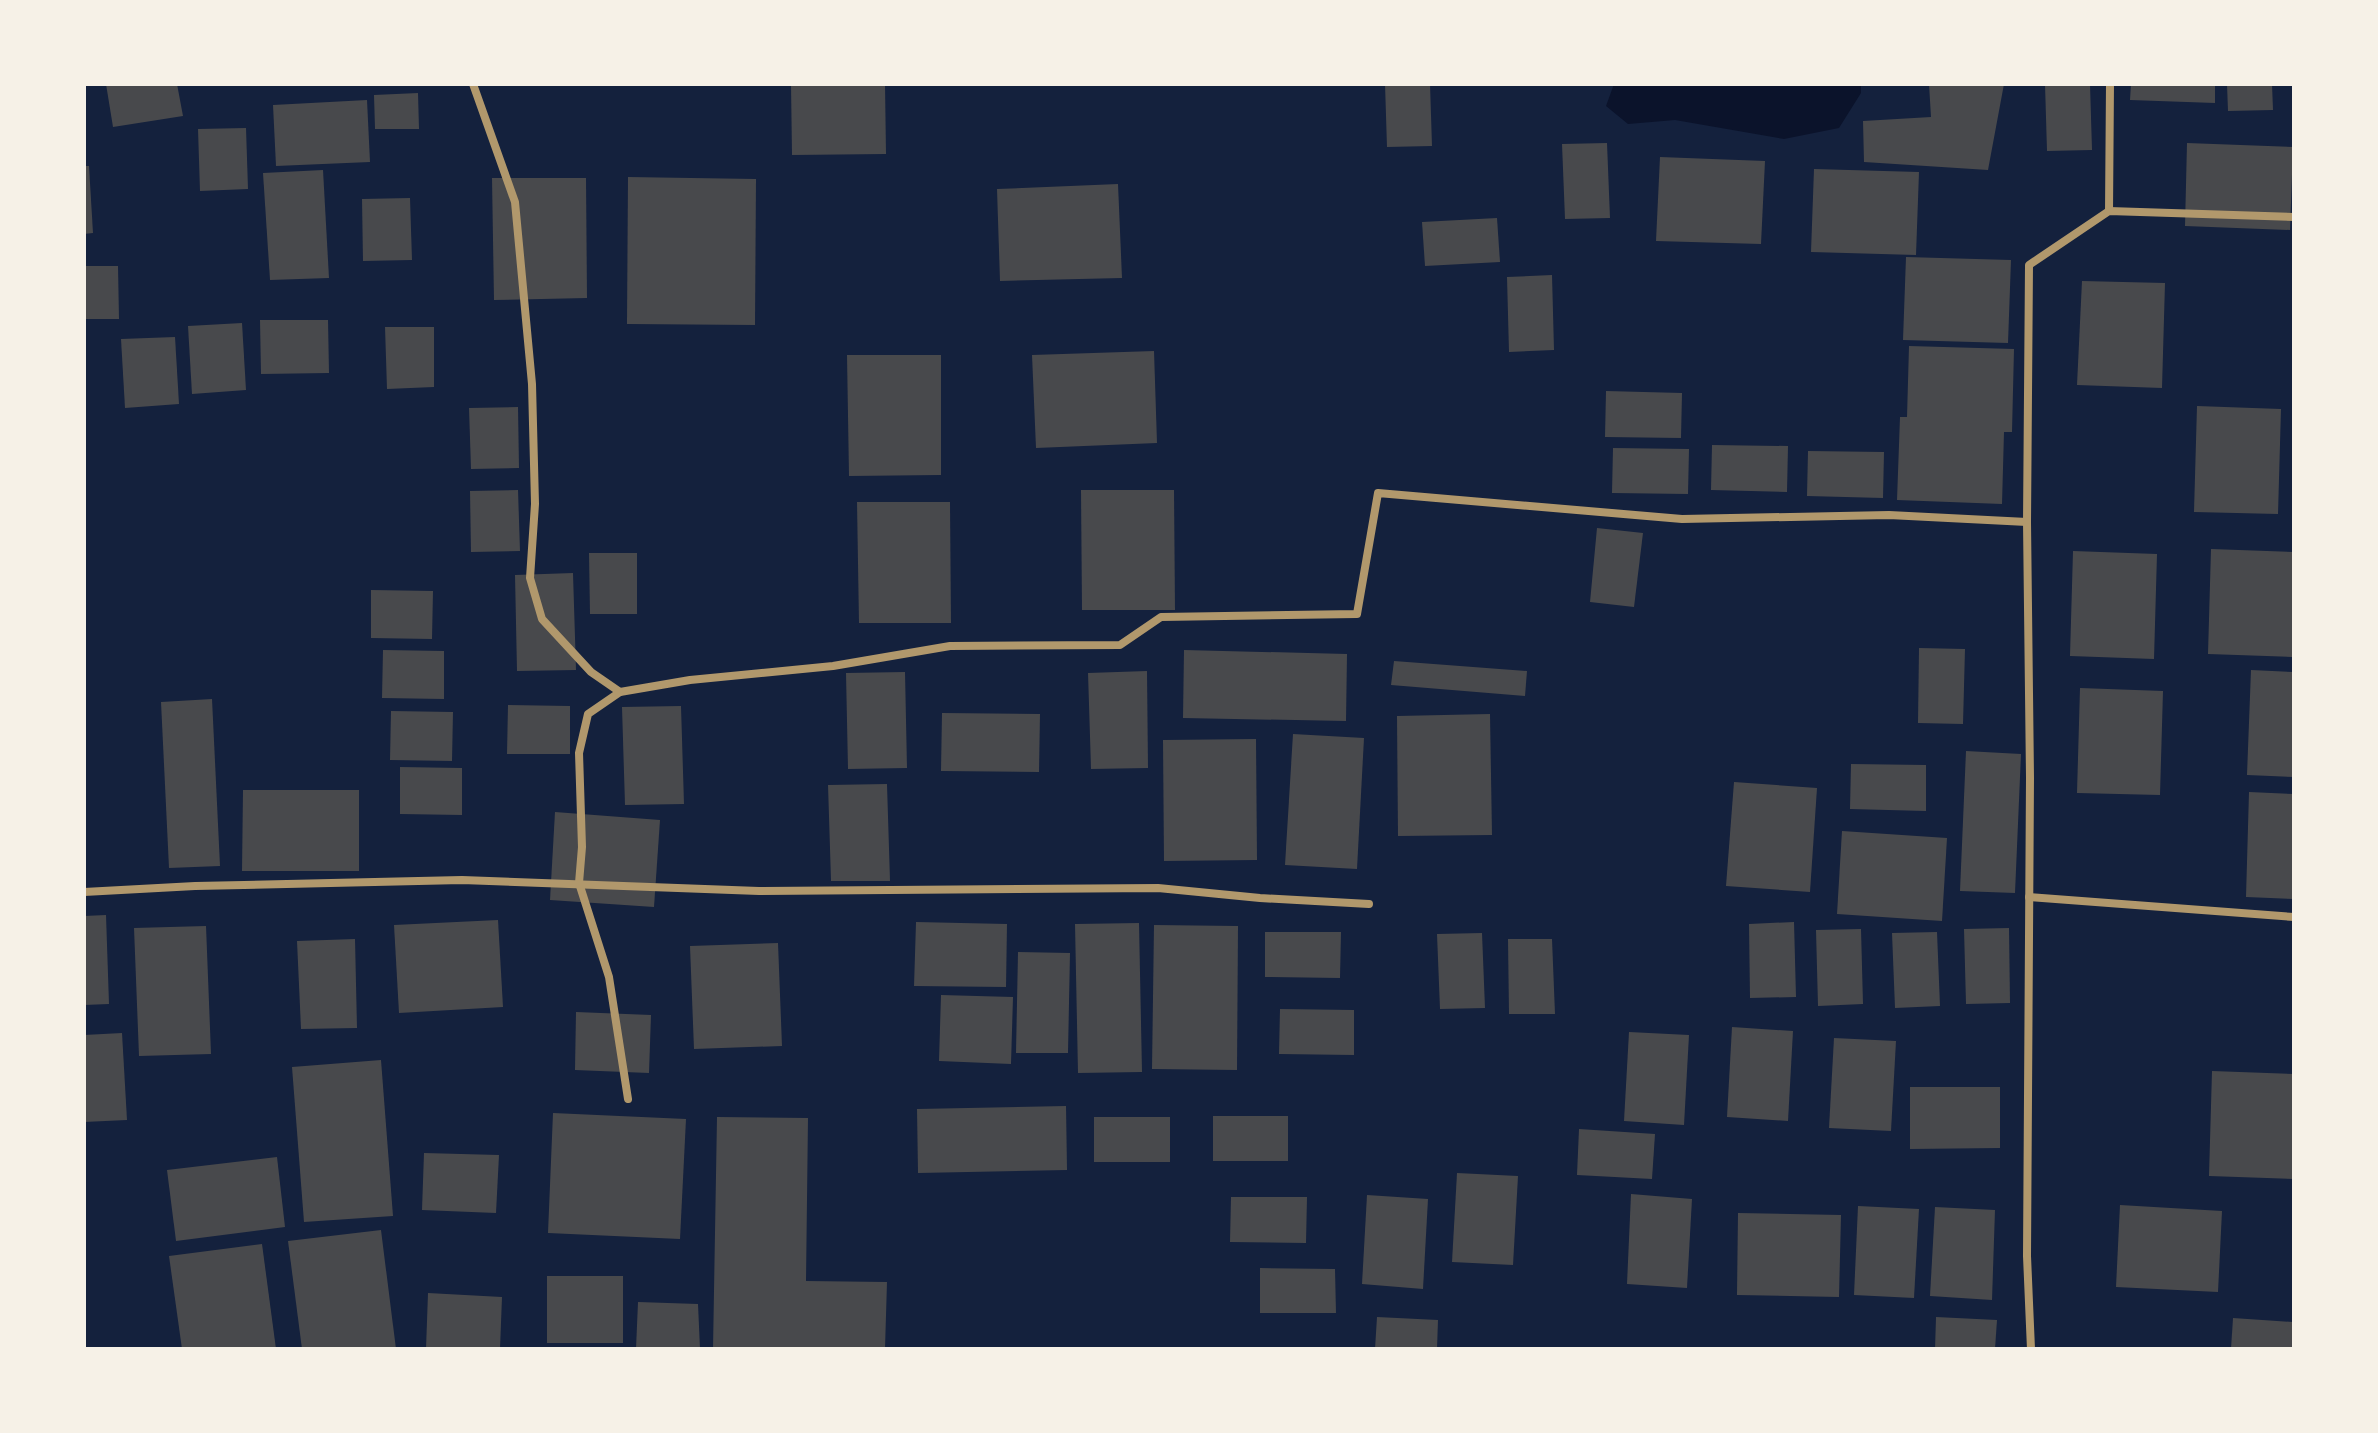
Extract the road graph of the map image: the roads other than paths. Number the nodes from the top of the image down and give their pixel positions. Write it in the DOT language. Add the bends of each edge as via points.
graph roads {
  1 [pos="473,84"];
  2 [pos="2110,84"];
  3 [pos="2109,211"];
  4 [pos="2294,217"];
  5 [pos="2027,522"];
  6 [pos="620,692"];
  7 [pos="579,883"];
  8 [pos="84,892"];
  9 [pos="2029,897"];
  10 [pos="1369,904"];
  11 [pos="2294,917"];
  12 [pos="628,1099"];
  13 [pos="2031,1349"];
  1 -- 6 [label="street" via="515,202 532,384 535,504 530,578 542,619 591,672"];
  2 -- 3 [label="street"];
  3 -- 4 [label="street"];
  3 -- 5 [label="street" via="2029,265"];
  5 -- 6 [label="street" via="1889,515 1682,519 1378,493 1357,614 1161,617 1120,645 950,646"];
  5 -- 9 [label="street"];
  6 -- 7 [label="street" via="588,714 579,753"];
  7 -- 8 [label="street" via="462,880"];
  7 -- 10 [label="street" via="759,891 1158,888"];
  7 -- 12 [label="street" via="609,977"];
  9 -- 11 [label="street"];
  9 -- 13 [label="street"];
}
